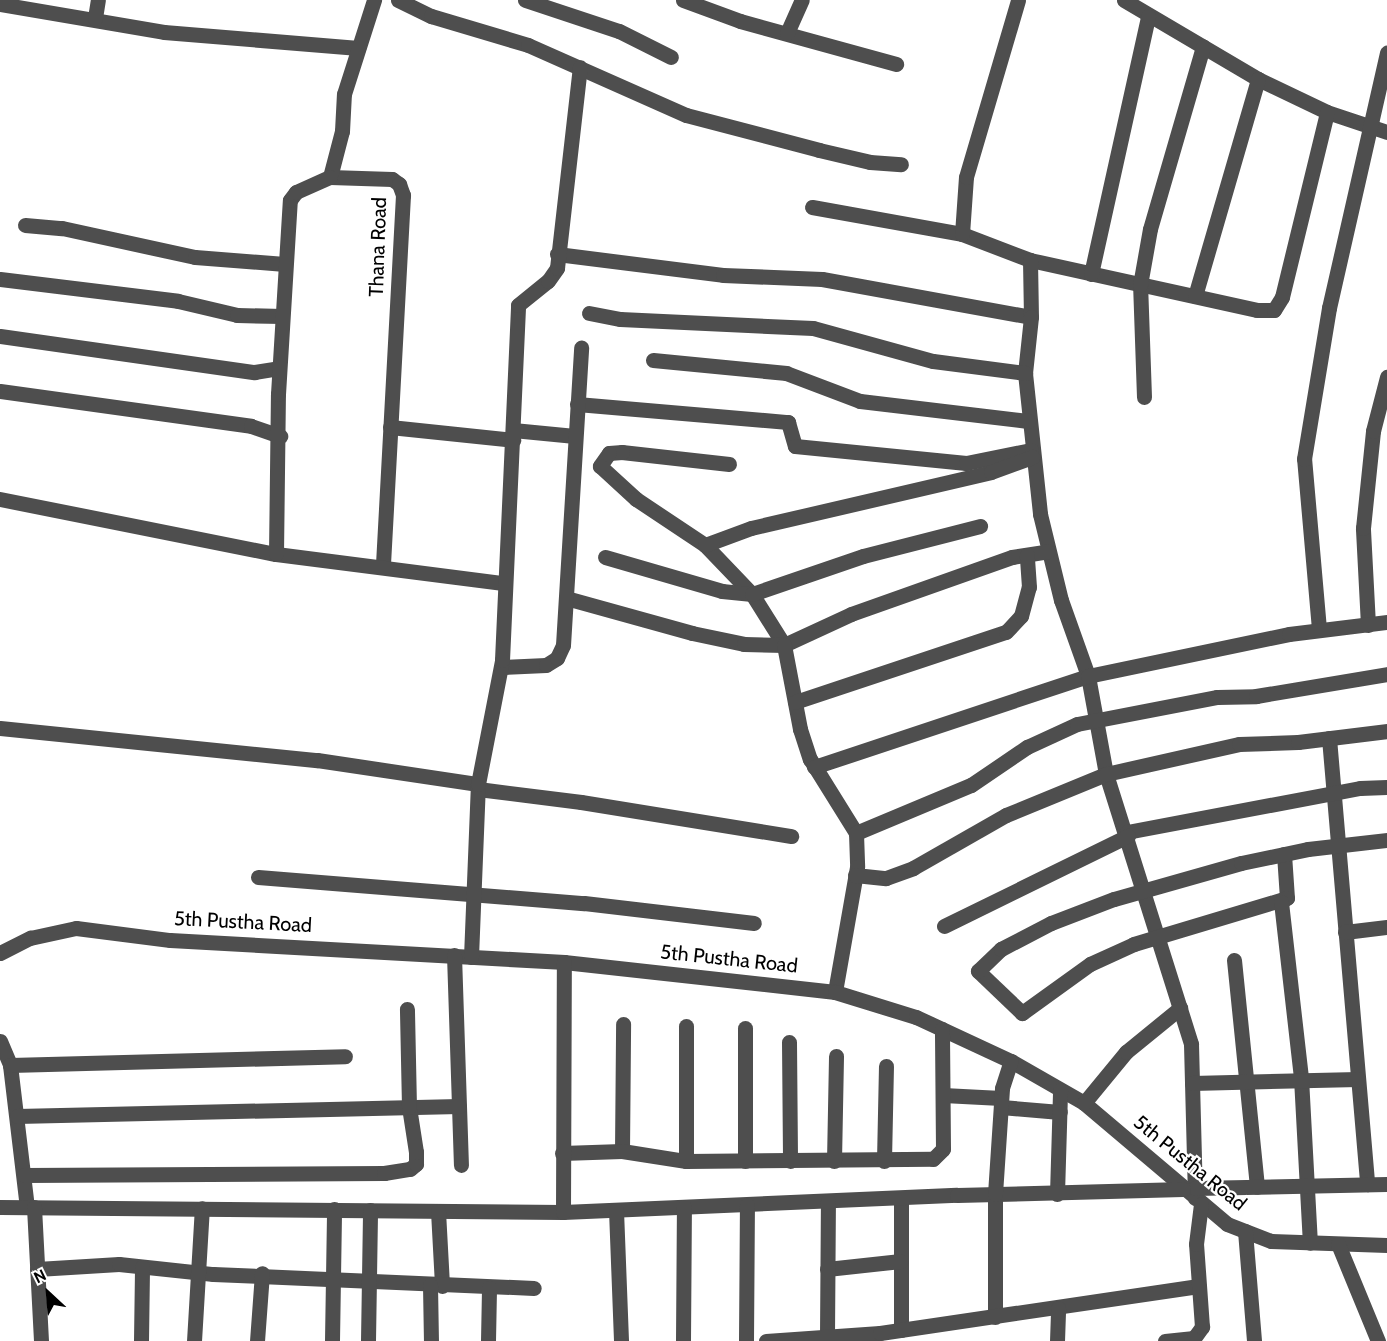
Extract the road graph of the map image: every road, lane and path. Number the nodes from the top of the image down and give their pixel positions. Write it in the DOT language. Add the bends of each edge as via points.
graph roads {
  1 [pos="98,0"];
  2 [pos="374,0"];
  3 [pos="398,0"];
  4 [pos="525,0"];
  5 [pos="683,0"];
  6 [pos="802,0"];
  7 [pos="1018,0"];
  8 [pos="1124,0"];
  9 [pos="0,4"];
  10 [pos="1148,16"];
  11 [pos="95,18"];
  12 [pos="787,33"];
  13 [pos="1203,47"];
  14 [pos="358,48"];
  15 [pos="1387,53"];
  16 [pos="671,57"];
  17 [pos="1387,58"];
  18 [pos="896,64"];
  19 [pos="580,67"];
  20 [pos="1258,79"];
  21 [pos="1327,112"];
  22 [pos="1370,126"];
  23 [pos="1387,132"];
  24 [pos="901,164"];
  25 [pos="330,177"];
  26 [pos="812,207"];
  27 [pos="26,225"];
  28 [pos="962,234"];
  29 [pos="557,254"];
  30 [pos="1030,260"];
  31 [pos="285,264"];
  32 [pos="1091,274"];
  33 [pos="0,279"];
  34 [pos="1140,285"];
  35 [pos="1195,296"];
  36 [pos="589,313"];
  37 [pos="282,316"];
  38 [pos="1031,317"];
  39 [pos="0,336"];
  40 [pos="581,348"];
  41 [pos="653,360"];
  42 [pos="279,368"];
  43 [pos="1025,373"];
  44 [pos="1387,377"];
  45 [pos="0,391"];
  46 [pos="1144,397"];
  47 [pos="577,404"];
  48 [pos="1028,421"];
  49 [pos="390,427"];
  50 [pos="513,435"];
  51 [pos="280,436"];
  52 [pos="575,436"];
  53 [pos="1032,454"];
  54 [pos="729,464"];
  55 [pos="0,498"];
  56 [pos="980,526"];
  57 [pos="705,545"];
  58 [pos="1048,551"];
  59 [pos="276,554"];
  60 [pos="1027,555"];
  61 [pos="605,557"];
  62 [pos="383,565"];
  63 [pos="503,583"];
  64 [pos="752,594"];
  65 [pos="566,598"];
  66 [pos="1387,622"];
  67 [pos="1368,625"];
  68 [pos="1319,629"];
  69 [pos="784,645"];
  70 [pos="502,667"];
  71 [pos="1387,674"];
  72 [pos="1088,676"];
  73 [pos="795,702"];
  74 [pos="1097,720"];
  75 [pos="0,728"];
  76 [pos="1387,731"];
  77 [pos="1329,738"];
  78 [pos="814,767"];
  79 [pos="1106,774"];
  80 [pos="478,787"];
  81 [pos="1387,787"];
  82 [pos="1334,793"];
  83 [pos="856,833"];
  84 [pos="1127,834"];
  85 [pos="791,836"];
  86 [pos="1387,840"];
  87 [pos="1338,846"];
  88 [pos="1284,854"];
  89 [pos="855,876"];
  90 [pos="258,877"];
  91 [pos="1144,890"];
  92 [pos="471,896"];
  93 [pos="1281,902"];
  94 [pos="754,923"];
  95 [pos="944,926"];
  96 [pos="1387,927"];
  97 [pos="1345,932"];
  98 [pos="1158,938"];
  99 [pos="0,953"];
  100 [pos="454,955"];
  101 [pos="471,957"];
  102 [pos="1234,960"];
  103 [pos="564,962"];
  104 [pos="835,992"];
  105 [pos="1180,1008"];
  106 [pos="407,1009"];
  107 [pos="623,1024"];
  108 [pos="686,1026"];
  109 [pos="746,1028"];
  110 [pos="942,1029"];
  111 [pos="0,1041"];
  112 [pos="789,1042"];
  113 [pos="345,1056"];
  114 [pos="836,1056"];
  115 [pos="1011,1060"];
  116 [pos="10,1065"];
  117 [pos="886,1066"];
  118 [pos="1301,1078"];
  119 [pos="1358,1079"];
  120 [pos="1248,1080"];
  121 [pos="1191,1083"];
  122 [pos="1060,1089"];
  123 [pos="943,1095"];
  124 [pos="1001,1102"];
  125 [pos="1084,1103"];
  126 [pos="459,1106"];
  127 [pos="409,1107"];
  128 [pos="1060,1112"];
  129 [pos="18,1116"];
  130 [pos="622,1151"];
  131 [pos="562,1153"];
  132 [pos="686,1161"];
  133 [pos="745,1161"];
  134 [pos="790,1161"];
  135 [pos="834,1161"];
  136 [pos="884,1161"];
  137 [pos="461,1165"];
  138 [pos="24,1175"];
  139 [pos="1387,1184"];
  140 [pos="1367,1185"];
  141 [pos="1307,1186"];
  142 [pos="1257,1187"];
  143 [pos="995,1194"];
  144 [pos="1057,1194"];
  145 [pos="1194,1195"];
  146 [pos="901,1197"];
  147 [pos="828,1201"];
  148 [pos="747,1205"];
  149 [pos="0,1207"];
  150 [pos="30,1207"];
  151 [pos="202,1208"];
  152 [pos="684,1208"];
  153 [pos="334,1209"];
  154 [pos="370,1210"];
  155 [pos="616,1210"];
  156 [pos="438,1211"];
  157 [pos="563,1212"];
  158 [pos="1245,1231"];
  159 [pos="1310,1243"];
  160 [pos="1338,1244"];
  161 [pos="1387,1245"];
  162 [pos="901,1261"];
  163 [pos="142,1267"];
  164 [pos="37,1269"];
  165 [pos="827,1269"];
  166 [pos="198,1272"];
  167 [pos="262,1274"];
  168 [pos="333,1277"];
  169 [pos="369,1279"];
  170 [pos="436,1285"];
  171 [pos="1198,1286"];
  172 [pos="489,1288"];
  173 [pos="534,1288"];
  174 [pos="1058,1308"];
  175 [pos="995,1317"];
  176 [pos="901,1330"];
  177 [pos="827,1336"];
  178 [pos="41,1341"];
  179 [pos="141,1341"];
  180 [pos="194,1341"];
  181 [pos="257,1341"];
  182 [pos="332,1341"];
  183 [pos="368,1341"];
  184 [pos="431,1341"];
  185 [pos="488,1341"];
  186 [pos="621,1341"];
  187 [pos="683,1341"];
  188 [pos="746,1341"];
  189 [pos="766,1341"];
  190 [pos="1057,1341"];
  191 [pos="1165,1341"];
  192 [pos="1254,1341"];
  193 [pos="1378,1341"];
  1 -- 11 [label="street"];
  2 -- 14 [label="street"];
  3 -- 19 [label="street" via="431,16 528,45"];
  4 -- 16 [label="street" via="620,31"];
  5 -- 12 [label="street"];
  6 -- 12 [label="street"];
  7 -- 28 [label="street" via="966,177"];
  8 -- 10 [label="street"];
  9 -- 11 [label="street"];
  10 -- 13 [label="street"];
  10 -- 32 [label="street"];
  11 -- 14 [label="street" via="164,33"];
  12 -- 18 [label="street"];
  13 -- 20 [label="street"];
  13 -- 34 [label="street" via="1150,229"];
  14 -- 25 [label="street" via="344,94 342,131"];
  15 -- 17 [label="street"];
  17 -- 22 [label="street"];
  19 -- 24 [label="street" via="686,115 747,134 870,162"];
  19 -- 29 [label="street"];
  20 -- 21 [label="street"];
  20 -- 35 [label="street"];
  21 -- 22 [label="street"];
  21 -- 35 [label="street" via="1279,304 1266,311"];
  22 -- 23 [label="street"];
  22 -- 68 [label="street" via="1329,308 1304,459"];
  25 -- 31 [label="street" via="292,195"];
  25 -- 49 [label="street, Thana Road" via="392,179 403,195"];
  26 -- 28 [label="street"];
  27 -- 31 [label="street" via="62,228 195,257"];
  28 -- 30 [label="street"];
  29 -- 38 [label="street" via="723,275 822,279"];
  29 -- 50 [label="street" via="556,274 518,305"];
  30 -- 32 [label="street"];
  30 -- 38 [label="street"];
  31 -- 37 [label="street"];
  32 -- 34 [label="street"];
  33 -- 37 [label="street" via="178,301 237,315"];
  34 -- 35 [label="street"];
  34 -- 46 [label="street"];
  36 -- 43 [label="street" via="620,319 813,328 915,357"];
  37 -- 42 [label="street"];
  38 -- 43 [label="street"];
  39 -- 42 [label="street" via="254,372"];
  40 -- 47 [label="street"];
  41 -- 48 [label="street" via="786,373 860,401"];
  42 -- 51 [label="street"];
  43 -- 48 [label="street"];
  44 -- 67 [label="street" via="1372,431 1363,528"];
  45 -- 51 [label="street" via="250,426"];
  47 -- 52 [label="street"];
  47 -- 53 [label="street" via="788,422 795,446 966,463"];
  48 -- 53 [label="street"];
  49 -- 50 [label="street"];
  49 -- 62 [label="street, Thana Road"];
  50 -- 52 [label="street"];
  50 -- 63 [label="street"];
  51 -- 59 [label="street"];
  52 -- 65 [label="street"];
  53 -- 57 [label="street" via="991,472 751,528"];
  53 -- 58 [label="street"];
  54 -- 57 [label="street" via="622,452 602,458 603,472"];
  55 -- 59 [label="street"];
  56 -- 64 [label="street" via="863,556"];
  57 -- 64 [label="street"];
  58 -- 60 [label="street"];
  58 -- 72 [label="street"];
  59 -- 62 [label="street"];
  60 -- 69 [label="street" via="851,614"];
  60 -- 73 [label="street" via="1029,587 1021,616 1006,632"];
  61 -- 64 [label="street" via="722,591"];
  62 -- 63 [label="street"];
  63 -- 70 [label="street"];
  64 -- 69 [label="street"];
  65 -- 69 [label="street" via="692,633 744,644"];
  65 -- 70 [label="street" via="563,645 557,658 532,668"];
  66 -- 67 [label="street"];
  67 -- 68 [label="street"];
  68 -- 72 [label="street"];
  69 -- 73 [label="street"];
  70 -- 80 [label="street"];
  71 -- 74 [label="street" via="1256,696 1217,697"];
  72 -- 74 [label="street"];
  72 -- 78 [label="street"];
  73 -- 78 [label="street"];
  74 -- 79 [label="street"];
  74 -- 83 [label="street" via="1067,728 1027,747 971,785"];
  75 -- 80 [label="street" via="317,760"];
  76 -- 77 [label="street"];
  77 -- 79 [label="street" via="1239,744"];
  77 -- 82 [label="street"];
  78 -- 83 [label="street"];
  79 -- 84 [label="street"];
  79 -- 89 [label="street" via="1006,815 913,868 886,878"];
  80 -- 85 [label="street"];
  80 -- 92 [label="street"];
  81 -- 82 [label="street"];
  82 -- 84 [label="street"];
  82 -- 87 [label="street"];
  83 -- 89 [label="street"];
  84 -- 91 [label="street"];
  84 -- 95 [label="street"];
  86 -- 87 [label="street"];
  87 -- 88 [label="street"];
  87 -- 97 [label="street"];
  88 -- 91 [label="street"];
  88 -- 93 [label="street" via="1290,892"];
  89 -- 104 [label="street"];
  90 -- 92 [label="street"];
  91 -- 98 [label="street"];
  91 -- 98 [label="street" via="1051,923 1001,949 978,971 1022,1013 1090,964"];
  92 -- 94 [label="street" via="584,903"];
  92 -- 101 [label="street"];
  93 -- 98 [label="street"];
  93 -- 118 [label="street"];
  96 -- 97 [label="street"];
  97 -- 119 [label="street"];
  98 -- 105 [label="street"];
  99 -- 100 [label="street, 5th Pustha Road" via="30,938 76,928 170,940"];
  100 -- 101 [label="street, 5th Pustha Road"];
  100 -- 126 [label="street"];
  101 -- 103 [label="street, 5th Pustha Road"];
  102 -- 120 [label="street"];
  103 -- 104 [label="street, 5th Pustha Road"];
  103 -- 131 [label="street"];
  104 -- 110 [label="street, 5th Pustha Road"];
  105 -- 121 [label="street" via="1191,1044"];
  105 -- 125 [label="street" via="1126,1052"];
  106 -- 127 [label="street"];
  107 -- 130 [label="street"];
  108 -- 132 [label="street"];
  109 -- 133 [label="street"];
  110 -- 115 [label="street, 5th Pustha Road"];
  110 -- 123 [label="street"];
  111 -- 116 [label="street"];
  112 -- 134 [label="street"];
  113 -- 116 [label="street"];
  114 -- 135 [label="street"];
  115 -- 122 [label="street, 5th Pustha Road"];
  115 -- 124 [label="street"];
  116 -- 129 [label="street"];
  117 -- 136 [label="street"];
  118 -- 119 [label="street"];
  118 -- 120 [label="street"];
  118 -- 141 [label="street"];
  119 -- 140 [label="street"];
  120 -- 121 [label="street"];
  120 -- 142 [label="street"];
  121 -- 145 [label="street"];
  122 -- 125 [label="street, 5th Pustha Road"];
  122 -- 128 [label="street"];
  123 -- 124 [label="street"];
  123 -- 136 [label="street" via="940,1155 933,1159"];
  124 -- 128 [label="street"];
  124 -- 143 [label="street"];
  125 -- 145 [label="street, 5th Pustha Road"];
  126 -- 127 [label="street"];
  126 -- 137 [label="street"];
  127 -- 129 [label="street"];
  127 -- 138 [label="street" via="416,1164 400,1172"];
  128 -- 144 [label="street"];
  129 -- 138 [label="street"];
  130 -- 131 [label="street"];
  130 -- 132 [label="street"];
  131 -- 157 [label="street"];
  132 -- 133 [label="street"];
  133 -- 134 [label="street"];
  134 -- 135 [label="street"];
  135 -- 136 [label="street"];
  138 -- 150 [label="street"];
  139 -- 140 [label="street"];
  140 -- 141 [label="street"];
  141 -- 142 [label="street"];
  141 -- 159 [label="street"];
  142 -- 145 [label="street"];
  143 -- 144 [label="street"];
  143 -- 146 [label="street"];
  143 -- 175 [label="street"];
  144 -- 145 [label="street"];
  145 -- 158 [label="street, 5th Pustha Road" via="1227,1224"];
  145 -- 171 [label="street"];
  146 -- 147 [label="street"];
  146 -- 162 [label="street"];
  147 -- 148 [label="street"];
  147 -- 165 [label="street"];
  148 -- 152 [label="street"];
  148 -- 188 [label="street"];
  149 -- 150 [label="street"];
  150 -- 151 [label="street"];
  150 -- 164 [label="street"];
  151 -- 153 [label="street"];
  151 -- 166 [label="street"];
  152 -- 155 [label="street"];
  152 -- 187 [label="street"];
  153 -- 154 [label="street"];
  153 -- 168 [label="street"];
  154 -- 156 [label="street"];
  154 -- 169 [label="street"];
  155 -- 157 [label="street"];
  155 -- 186 [label="street"];
  156 -- 157 [label="street"];
  156 -- 170 [label="street"];
  158 -- 159 [label="street, 5th Pustha Road" via="1271,1241"];
  158 -- 192 [label="street"];
  159 -- 160 [label="street, 5th Pustha Road"];
  160 -- 161 [label="street, 5th Pustha Road"];
  160 -- 193 [label="street"];
  162 -- 165 [label="street"];
  162 -- 176 [label="street"];
  163 -- 164 [label="street" via="119,1264"];
  163 -- 166 [label="street"];
  163 -- 179 [label="street"];
  164 -- 178 [label="street"];
  165 -- 177 [label="street"];
  166 -- 167 [label="street"];
  166 -- 180 [label="street"];
  167 -- 168 [label="street"];
  167 -- 181 [label="street"];
  168 -- 169 [label="street"];
  168 -- 182 [label="street"];
  169 -- 170 [label="street"];
  169 -- 183 [label="street"];
  170 -- 172 [label="street"];
  170 -- 184 [label="street"];
  171 -- 174 [label="street"];
  171 -- 191 [label="street" via="1200,1334"];
  172 -- 173 [label="street"];
  172 -- 185 [label="street"];
  174 -- 175 [label="street"];
  174 -- 190 [label="street"];
  175 -- 176 [label="street"];
  176 -- 177 [label="street"];
  177 -- 189 [label="street"];
}
